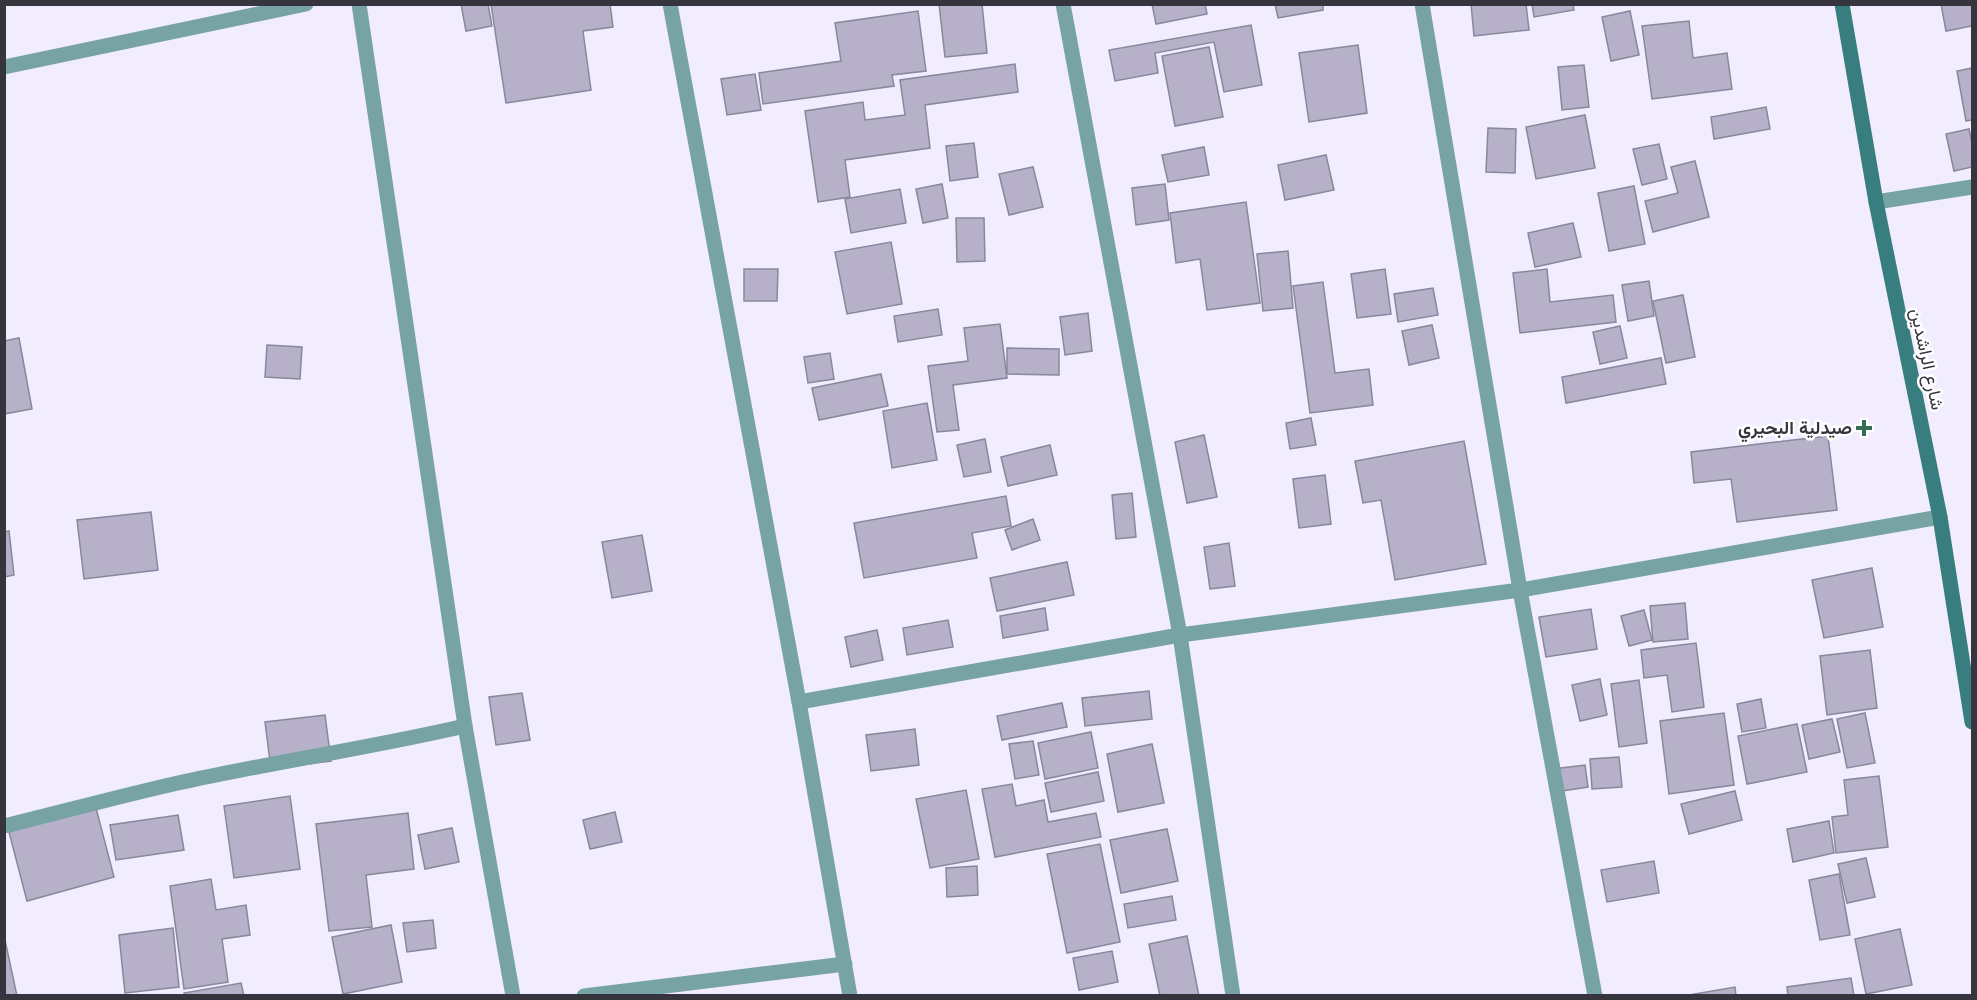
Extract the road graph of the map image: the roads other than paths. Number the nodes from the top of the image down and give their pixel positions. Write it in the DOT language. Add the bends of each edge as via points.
graph roads {
  1 [pos="306,4"];
  2 [pos="359,4"];
  3 [pos="670,4"];
  4 [pos="1063,4"];
  5 [pos="1422,4"];
  6 [pos="1842,4"];
  7 [pos="4,67"];
  8 [pos="1972,187"];
  9 [pos="1876,202"];
  10 [pos="1940,517"];
  11 [pos="1520,590"];
  12 [pos="1180,635"];
  13 [pos="799,702"];
  14 [pos="1972,722"];
  15 [pos="465,726"];
  16 [pos="4,826"];
  17 [pos="845,964"];
  18 [pos="513,996"];
  19 [pos="584,996"];
  20 [pos="850,996"];
  21 [pos="1233,996"];
  22 [pos="1595,996"];
  1 -- 7 [label="street"];
  2 -- 15 [label="street"];
  3 -- 13 [label="street"];
  4 -- 12 [label="street"];
  5 -- 11 [label="street"];
  6 -- 9 [label="street, شارع الراشدين"];
  8 -- 9 [label="street"];
  9 -- 10 [label="street, شارع الراشدين"];
  10 -- 11 [label="street"];
  10 -- 14 [label="street, شارع الراشدين"];
  11 -- 12 [label="street"];
  11 -- 22 [label="street"];
  12 -- 13 [label="street"];
  12 -- 21 [label="street"];
  13 -- 17 [label="street"];
  15 -- 16 [label="street" via="178,783"];
  15 -- 18 [label="street"];
  17 -- 19 [label="street"];
  17 -- 20 [label="street"];
}
